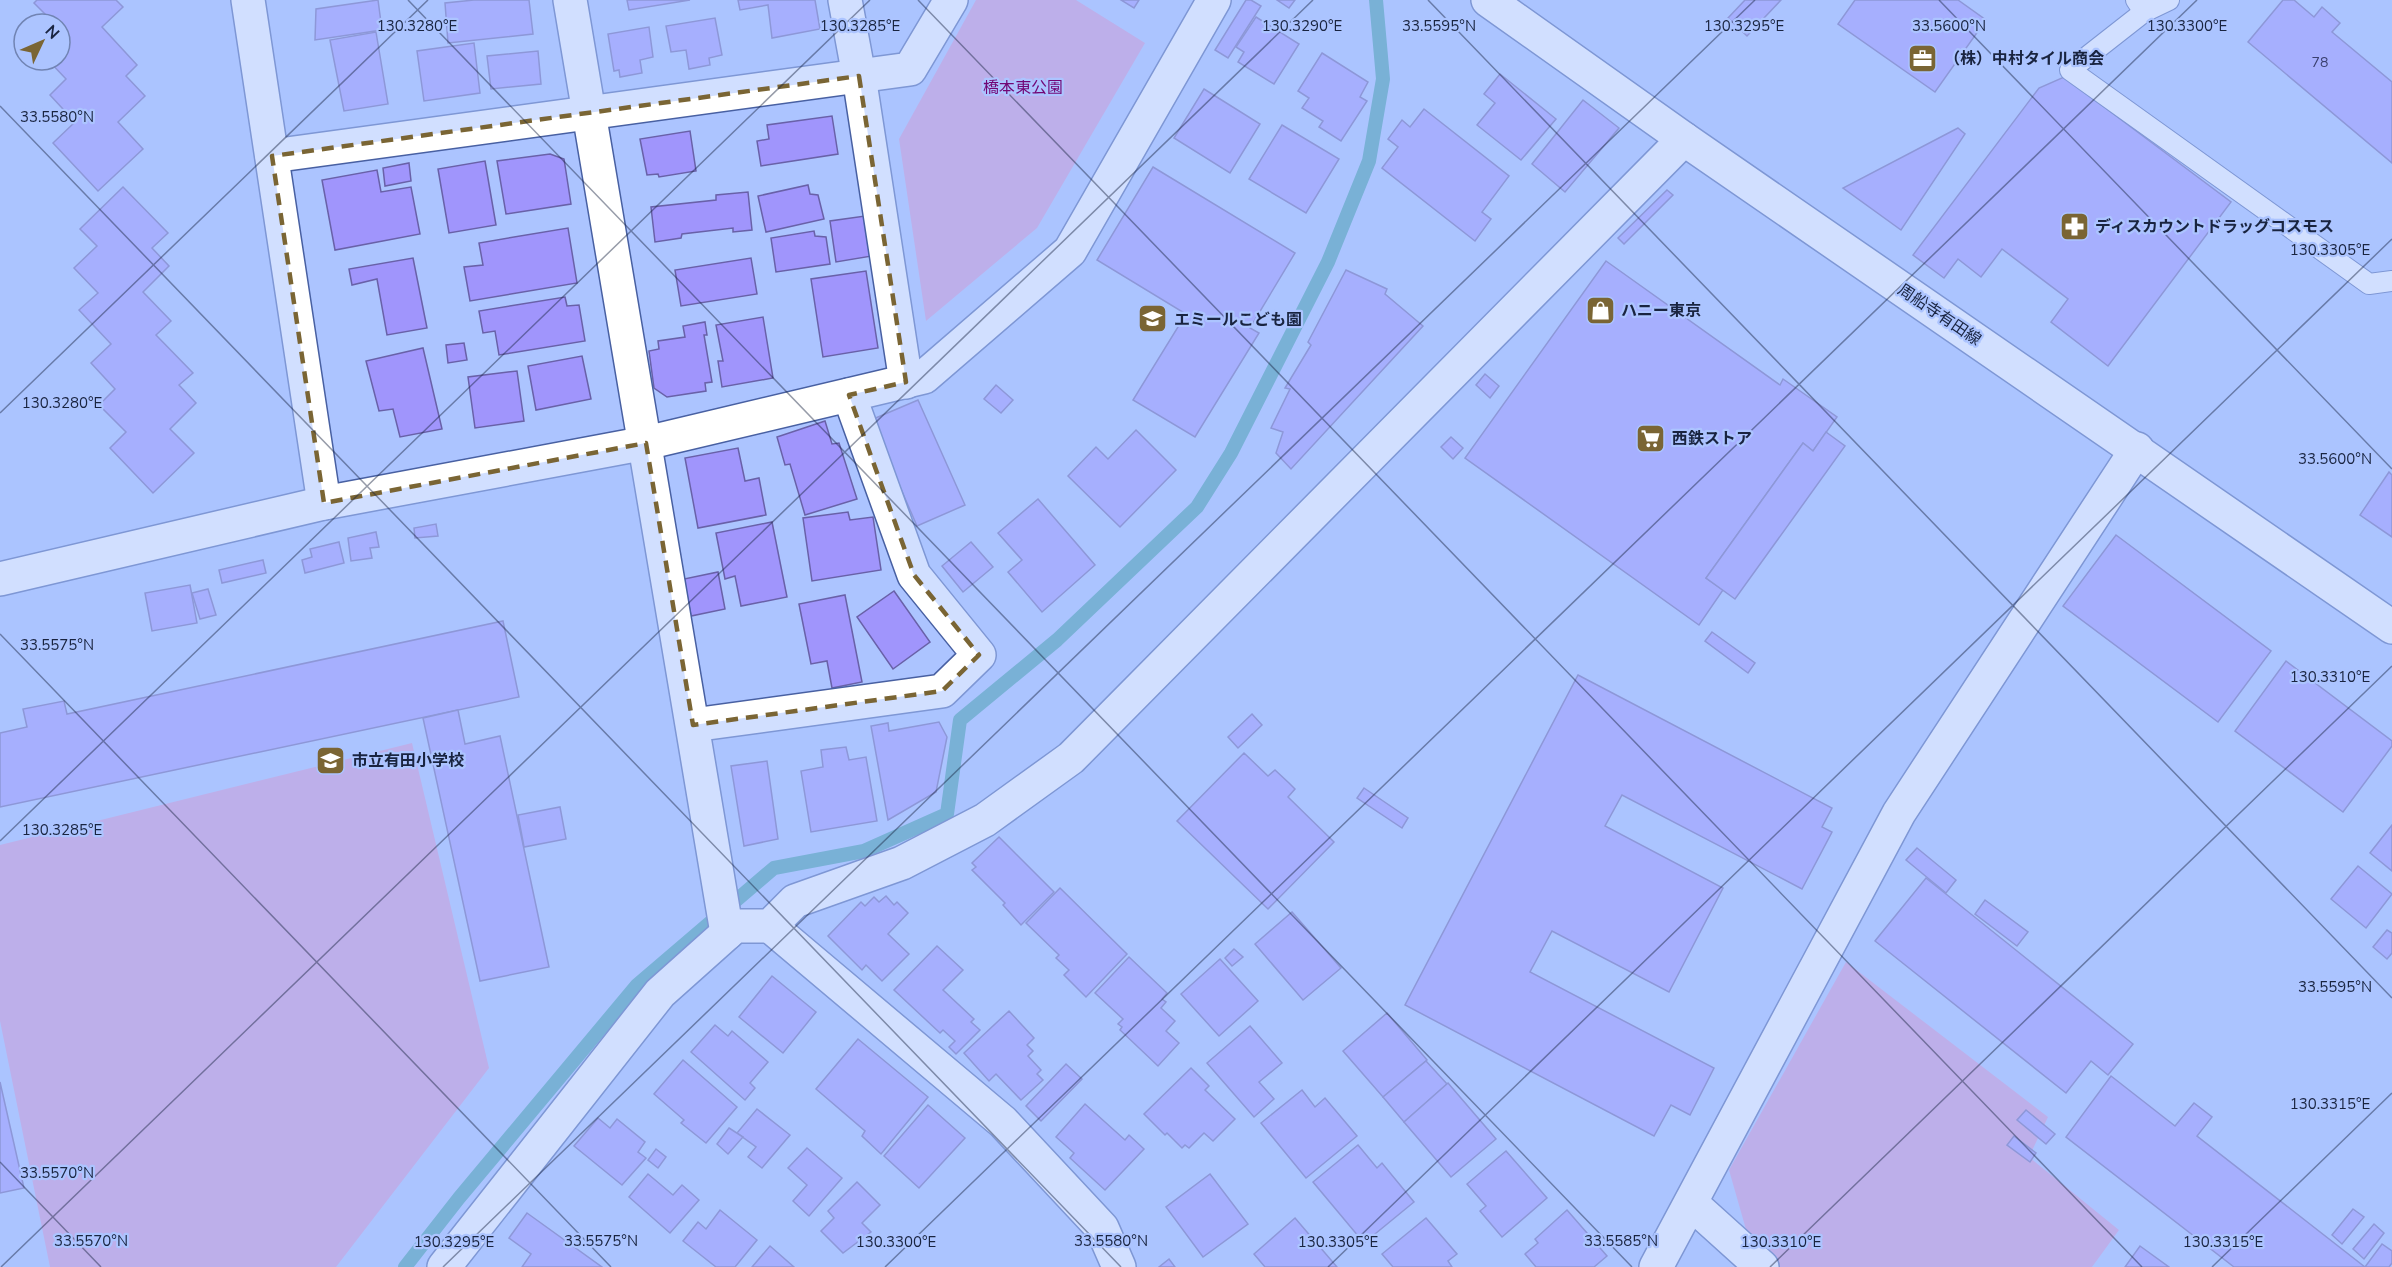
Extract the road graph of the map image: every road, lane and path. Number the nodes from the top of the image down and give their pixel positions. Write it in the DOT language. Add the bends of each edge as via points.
graph roads {
  1 [pos="248,0"];
  2 [pos="570,0"];
  3 [pos="845,0"];
  4 [pos="951,0"];
  5 [pos="1214,0"];
  6 [pos="1488,0"];
  7 [pos="2169,0"];
  8 [pos="2140,6"];
  9 [pos="859,76"];
  10 [pos="588,113"];
  11 [pos="1684,139"];
  12 [pos="272,156"];
  13 [pos="2392,281"];
  14 [pos="906,381"];
  15 [pos="849,395"];
  16 [pos="646,442"];
  17 [pos="2137,449"];
  18 [pos="324,503"];
  19 [pos="0,579"];
  20 [pos="2392,627"];
  21 [pos="693,725"];
  22 [pos="770,926"];
  23 [pos="727,933"];
  24 [pos="1691,1203"];
  25 [pos="444,1267"];
  26 [pos="1119,1267"];
  27 [pos="1656,1267"];
  28 [pos="1762,1267"];
  1 -- 12 [label="street"];
  2 -- 10 [label="street"];
  3 -- 9 [label="street"];
  4 -- 9 [label="street" via="910,69"];
  5 -- 14 [label="street" via="1070,251 924,377"];
  6 -- 11 [label="street, 周船寺有田線"];
  7 -- 8 [label="lane"];
  8 -- 13 [label="lane" via="2070,70 2369,284"];
  9 -- 10 [label="street"];
  9 -- 14 [label="street"];
  10 -- 12 [label="street"];
  10 -- 16 [label="street"];
  11 -- 17 [label="street, 周船寺有田線"];
  11 -- 22 [label="street" via="1071,758 985,820 902,863 795,901"];
  12 -- 18 [label="street"];
  14 -- 15 [label="street"];
  15 -- 16 [label="street"];
  15 -- 21 [label="street" via="914,575 979,655 942,691"];
  16 -- 18 [label="street"];
  16 -- 21 [label="street"];
  17 -- 20 [label="street, 周船寺有田線"];
  17 -- 24 [label="street" via="1899,813"];
  18 -- 19 [label="street"];
  21 -- 23 [label="street"];
  22 -- 23 [label="street" via="735,926"];
  22 -- 26 [label="street" via="1003,1122 1102,1228"];
  23 -- 25 [label="street" via="660,993"];
  24 -- 27 [label="street"];
  24 -- 28 [label="street"];
}
